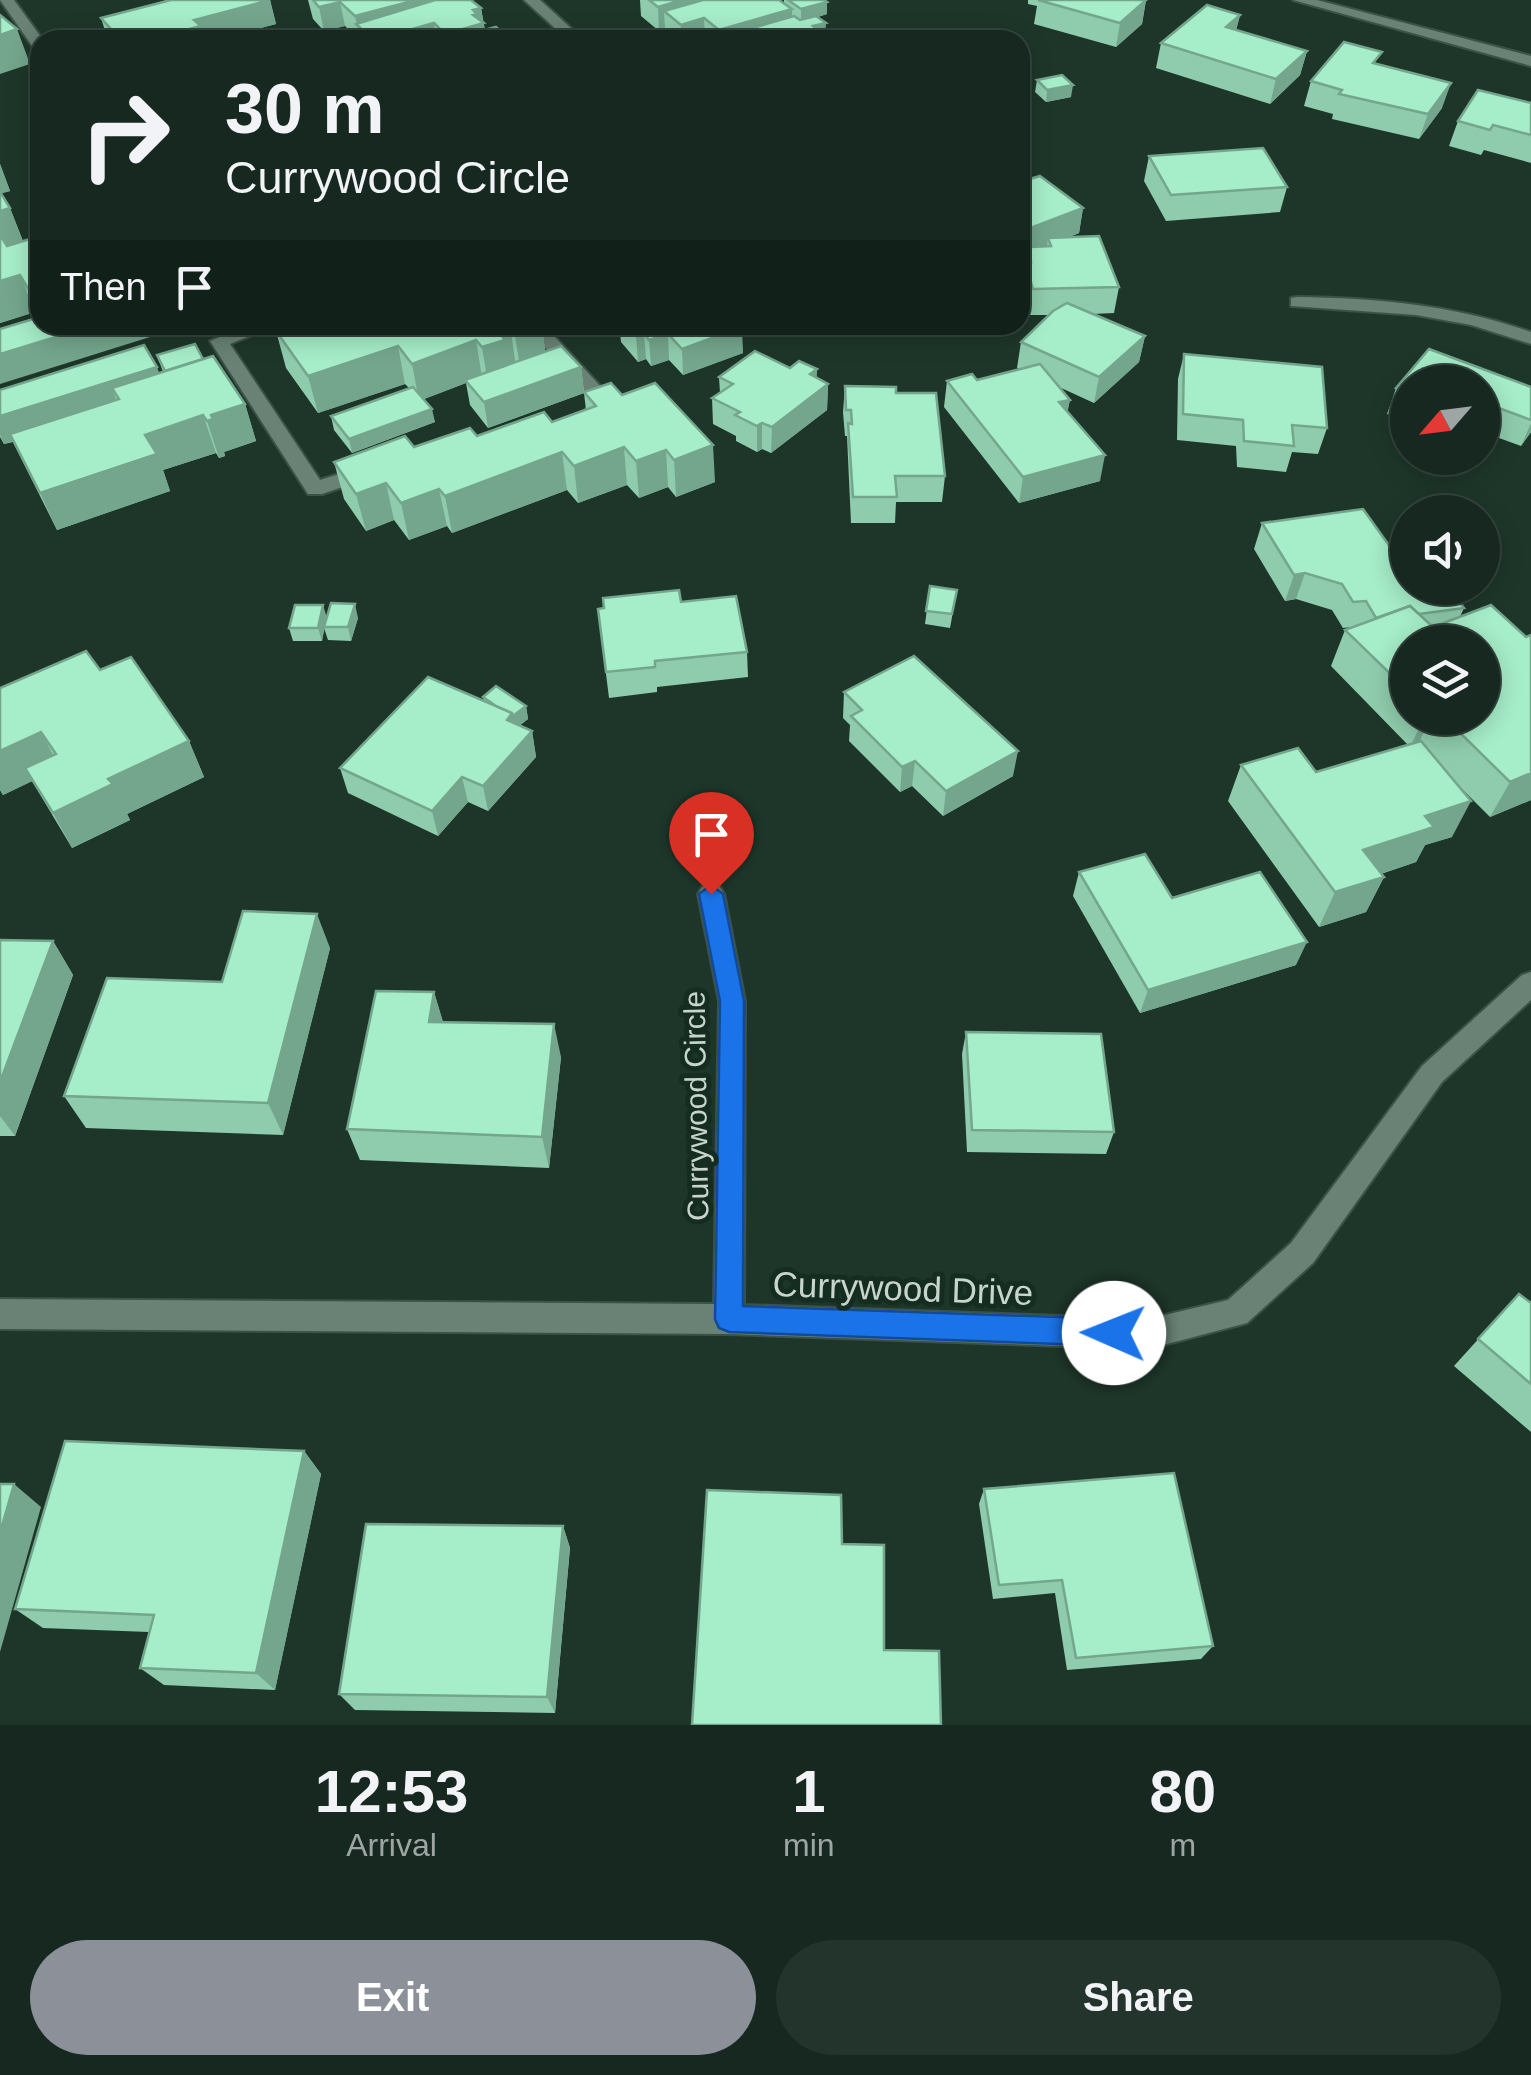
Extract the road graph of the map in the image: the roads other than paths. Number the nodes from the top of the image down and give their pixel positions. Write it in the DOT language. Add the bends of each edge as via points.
graph roads {
  1 [pos="6,0"];
  2 [pos="561,0"];
  3 [pos="1300,0"];
  4 [pos="535,3"];
  5 [pos="566,30"];
  6 [pos="30,32"];
  7 [pos="1531,60"];
  8 [pos="1297,302"];
  9 [pos="236,335"];
  10 [pos="543,335"];
  11 [pos="1531,338"];
  12 [pos="572,417"];
  13 [pos="386,465"];
  14 [pos="711,894"];
  15 [pos="1531,983"];
  16 [pos="0,1314"];
  17 [pos="729,1319"];
  1 -- 6 [label="street"];
  2 -- 4 [label="street"];
  3 -- 7 [label="street"];
  4 -- 5 [label="street"];
  8 -- 11 [label="street" via="1420,310"];
  9 -- 13 [label="street" via="210,343 315,489"];
  10 -- 12 [label="street" via="607,405"];
  14 -- 17 [label="street, Currywood Circle" via="732,1001"];
  15 -- 17 [label="street, Currywood Drive" via="1432,1074 1302,1254 1236,1313 1148,1334"];
  16 -- 17 [label="street, Currywood Drive"];
}
